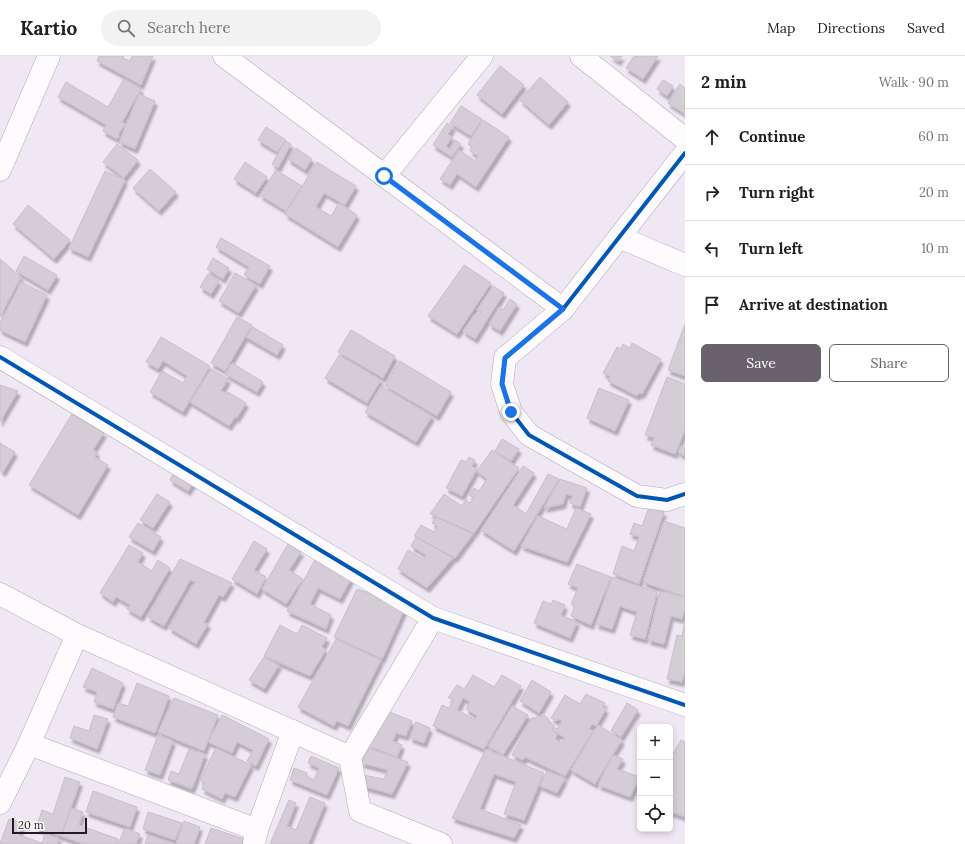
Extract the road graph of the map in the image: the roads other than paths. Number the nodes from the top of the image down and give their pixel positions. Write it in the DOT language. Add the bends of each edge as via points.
graph roads {
  1 [pos="49,56"];
  2 [pos="224,56"];
  3 [pos="482,56"];
  4 [pos="581,56"];
  5 [pos="685,140"];
  6 [pos="685,153"];
  7 [pos="0,170"];
  8 [pos="384,176"];
  9 [pos="619,237"];
  10 [pos="685,265"];
  11 [pos="563,309"];
  12 [pos="0,357"];
  13 [pos="685,494"];
  14 [pos="2,599"];
  15 [pos="433,618"];
  16 [pos="77,635"];
  17 [pos="685,705"];
  18 [pos="293,731"];
  19 [pos="29,744"];
  20 [pos="350,757"];
  21 [pos="0,803"];
  22 [pos="255,837"];
  23 [pos="441,844"];
  1 -- 7 [label="street"];
  2 -- 8 [label="street"];
  3 -- 8 [label="street"];
  4 -- 5 [label="street"];
  6 -- 9 [label="street"];
  8 -- 11 [label="street"];
  9 -- 10 [label="street"];
  9 -- 11 [label="street"];
  11 -- 13 [label="street" via="505,358 502,384 511,412 529,435 637,496 667,500"];
  12 -- 15 [label="street"];
  14 -- 16 [label="street"];
  15 -- 17 [label="street"];
  15 -- 20 [label="street"];
  16 -- 18 [label="street"];
  16 -- 19 [label="street"];
  18 -- 20 [label="street"];
  18 -- 22 [label="street"];
  19 -- 21 [label="street"];
  19 -- 22 [label="street"];
  20 -- 23 [label="street" via="360,811"];
}
